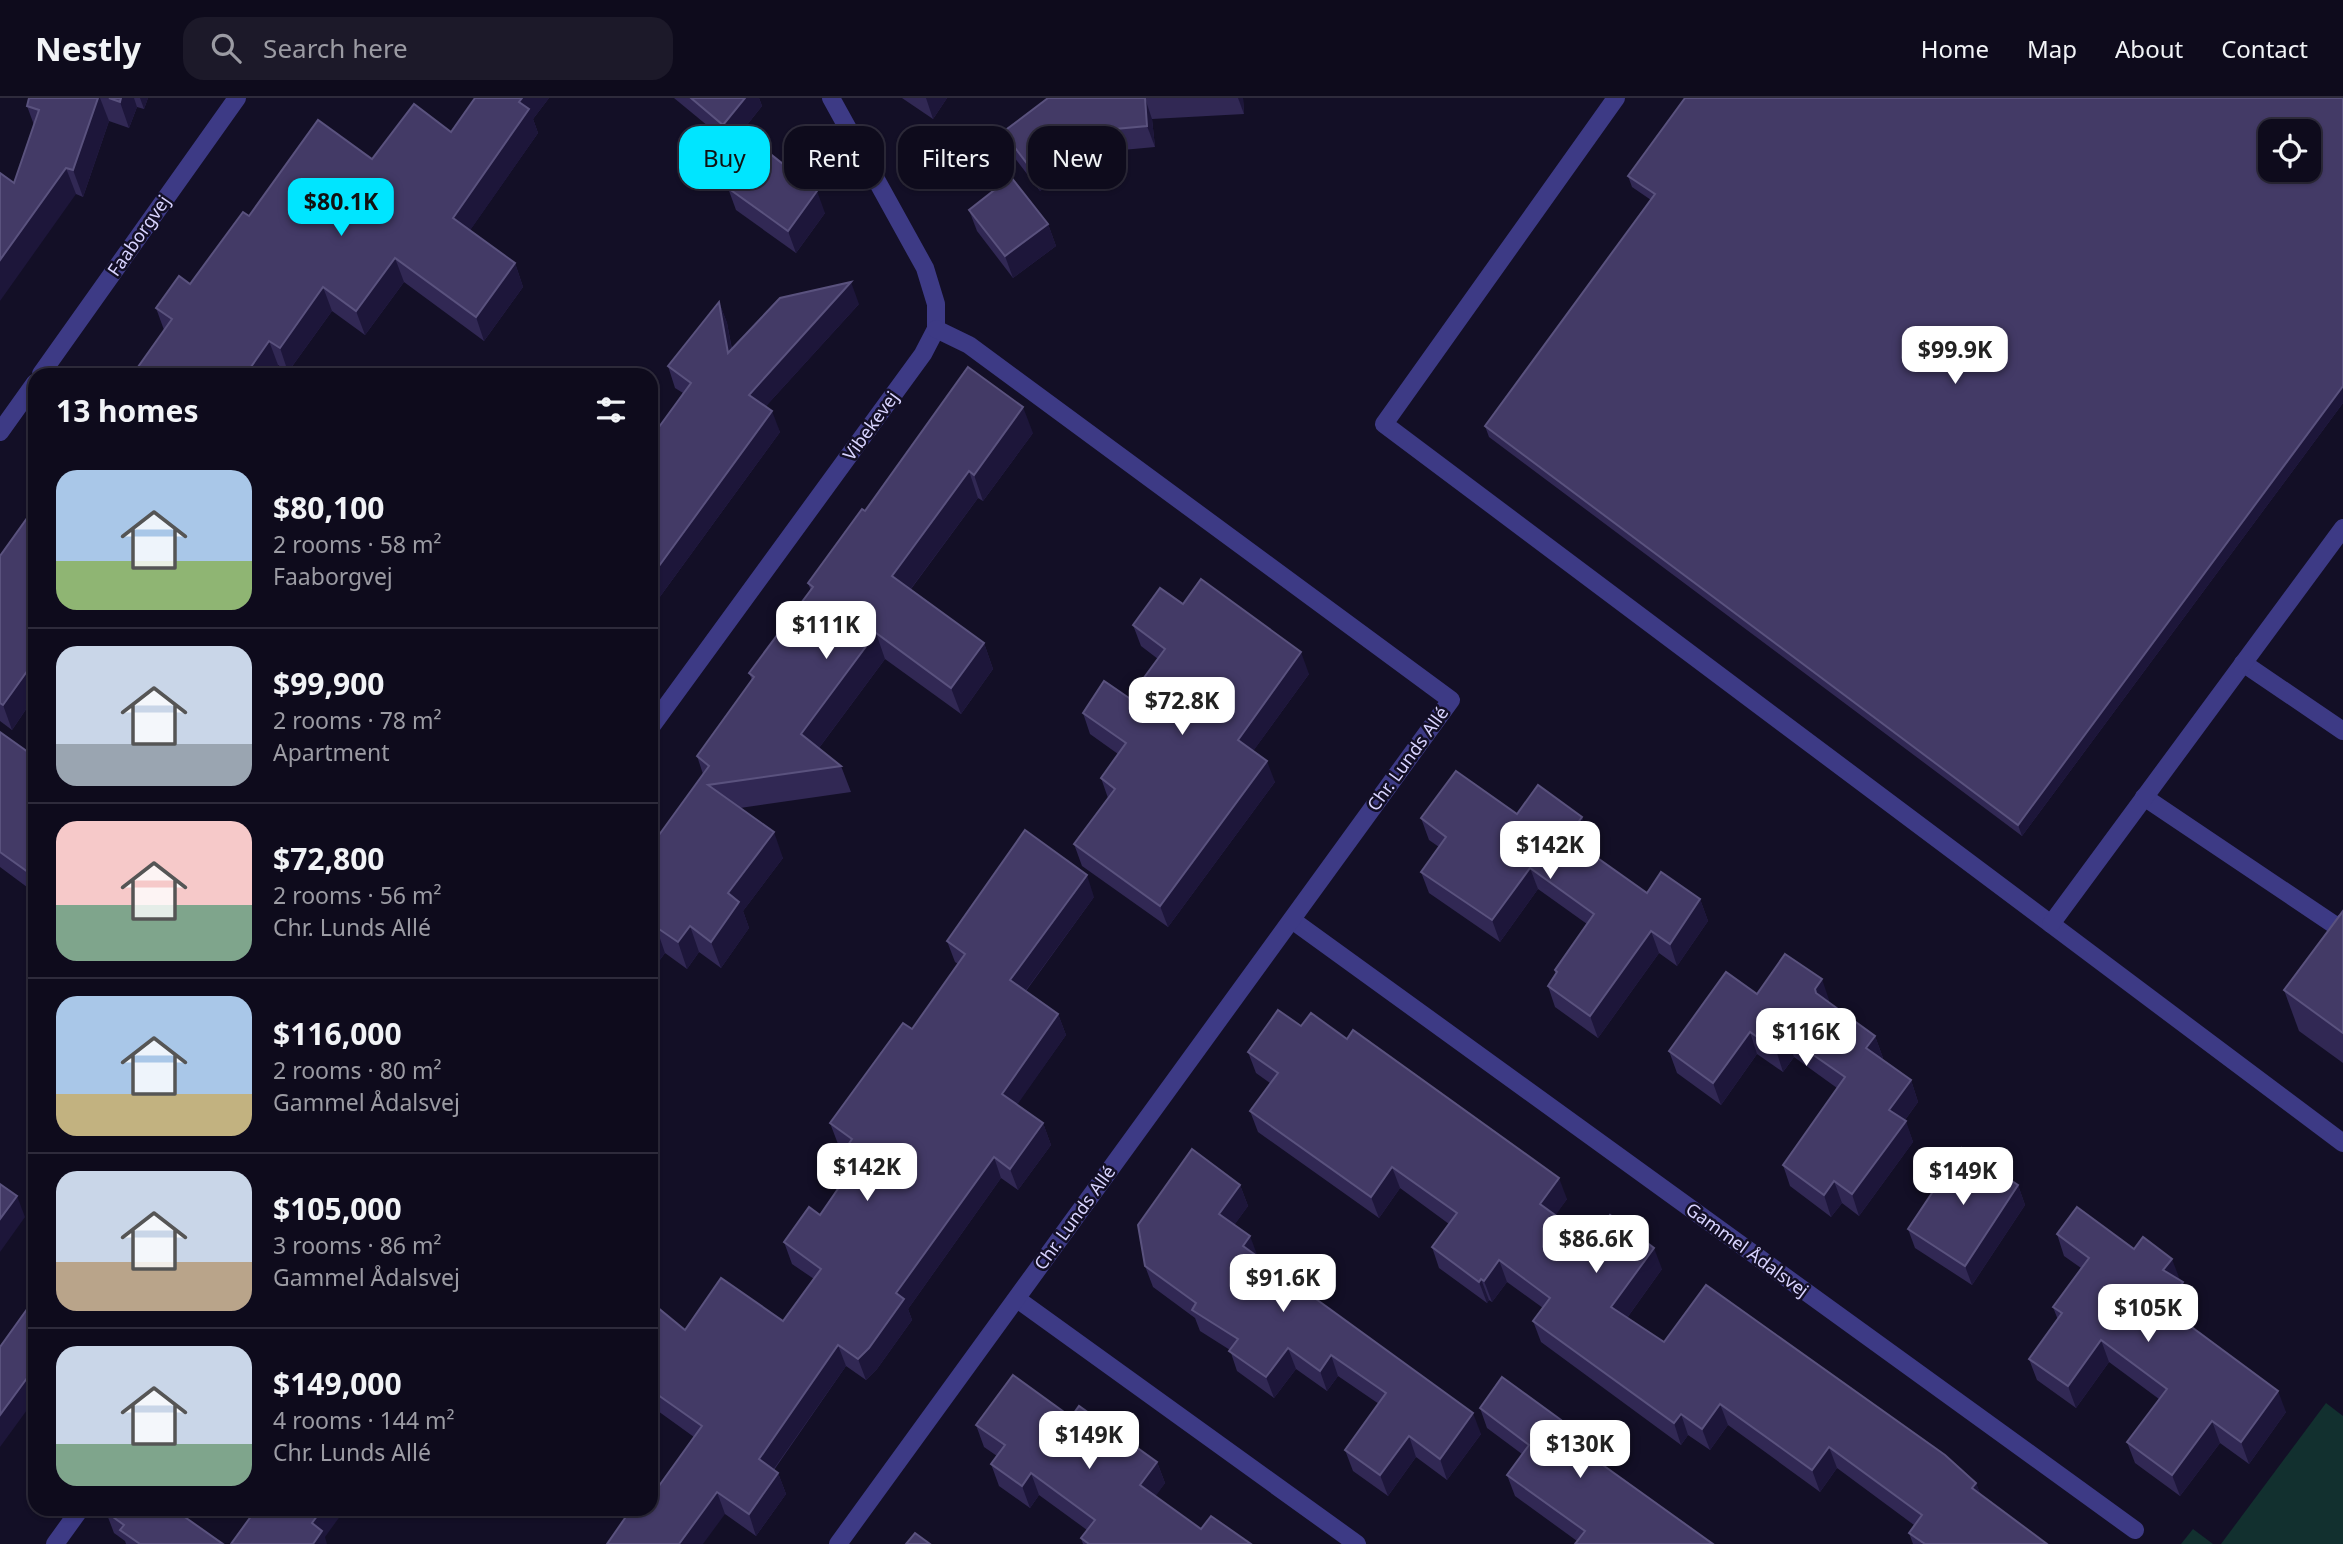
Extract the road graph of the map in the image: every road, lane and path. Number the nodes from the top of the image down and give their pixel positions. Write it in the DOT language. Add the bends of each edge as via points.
graph roads {
  1 [pos="237,98"];
  2 [pos="832,98"];
  3 [pos="1616,98"];
  4 [pos="936,330"];
  5 [pos="45,368"];
  6 [pos="28,393"];
  7 [pos="0,432"];
  8 [pos="2343,528"];
  9 [pos="2243,663"];
  10 [pos="658,717"];
  11 [pos="2343,731"];
  12 [pos="2144,797"];
  13 [pos="1292,920"];
  14 [pos="2343,923"];
  15 [pos="2051,924"];
  16 [pos="2343,1143"];
  17 [pos="1017,1299"];
  18 [pos="75,1516"];
  19 [pos="2135,1530"];
  20 [pos="55,1544"];
  21 [pos="838,1544"];
  22 [pos="1357,1544"];
  1 -- 5 [label="street, Faaborgvej"];
  2 -- 4 [label="street" via="925,268 936,304"];
  3 -- 15 [label="street" via="1384,424"];
  4 -- 10 [label="street, Vibekevej"];
  4 -- 13 [label="street, Chr. Lunds Allé" via="969,345 1451,701"];
  6 -- 7 [label="street"];
  8 -- 9 [label="street"];
  9 -- 11 [label="street"];
  9 -- 12 [label="street"];
  12 -- 14 [label="street" via="2339,928"];
  12 -- 15 [label="street"];
  13 -- 17 [label="street, Chr. Lunds Allé"];
  13 -- 19 [label="street, Gammel Ådalsvej"];
  15 -- 16 [label="street"];
  17 -- 21 [label="street, Chr. Lunds Allé"];
  17 -- 22 [label="street"];
  18 -- 20 [label="street"];
}
